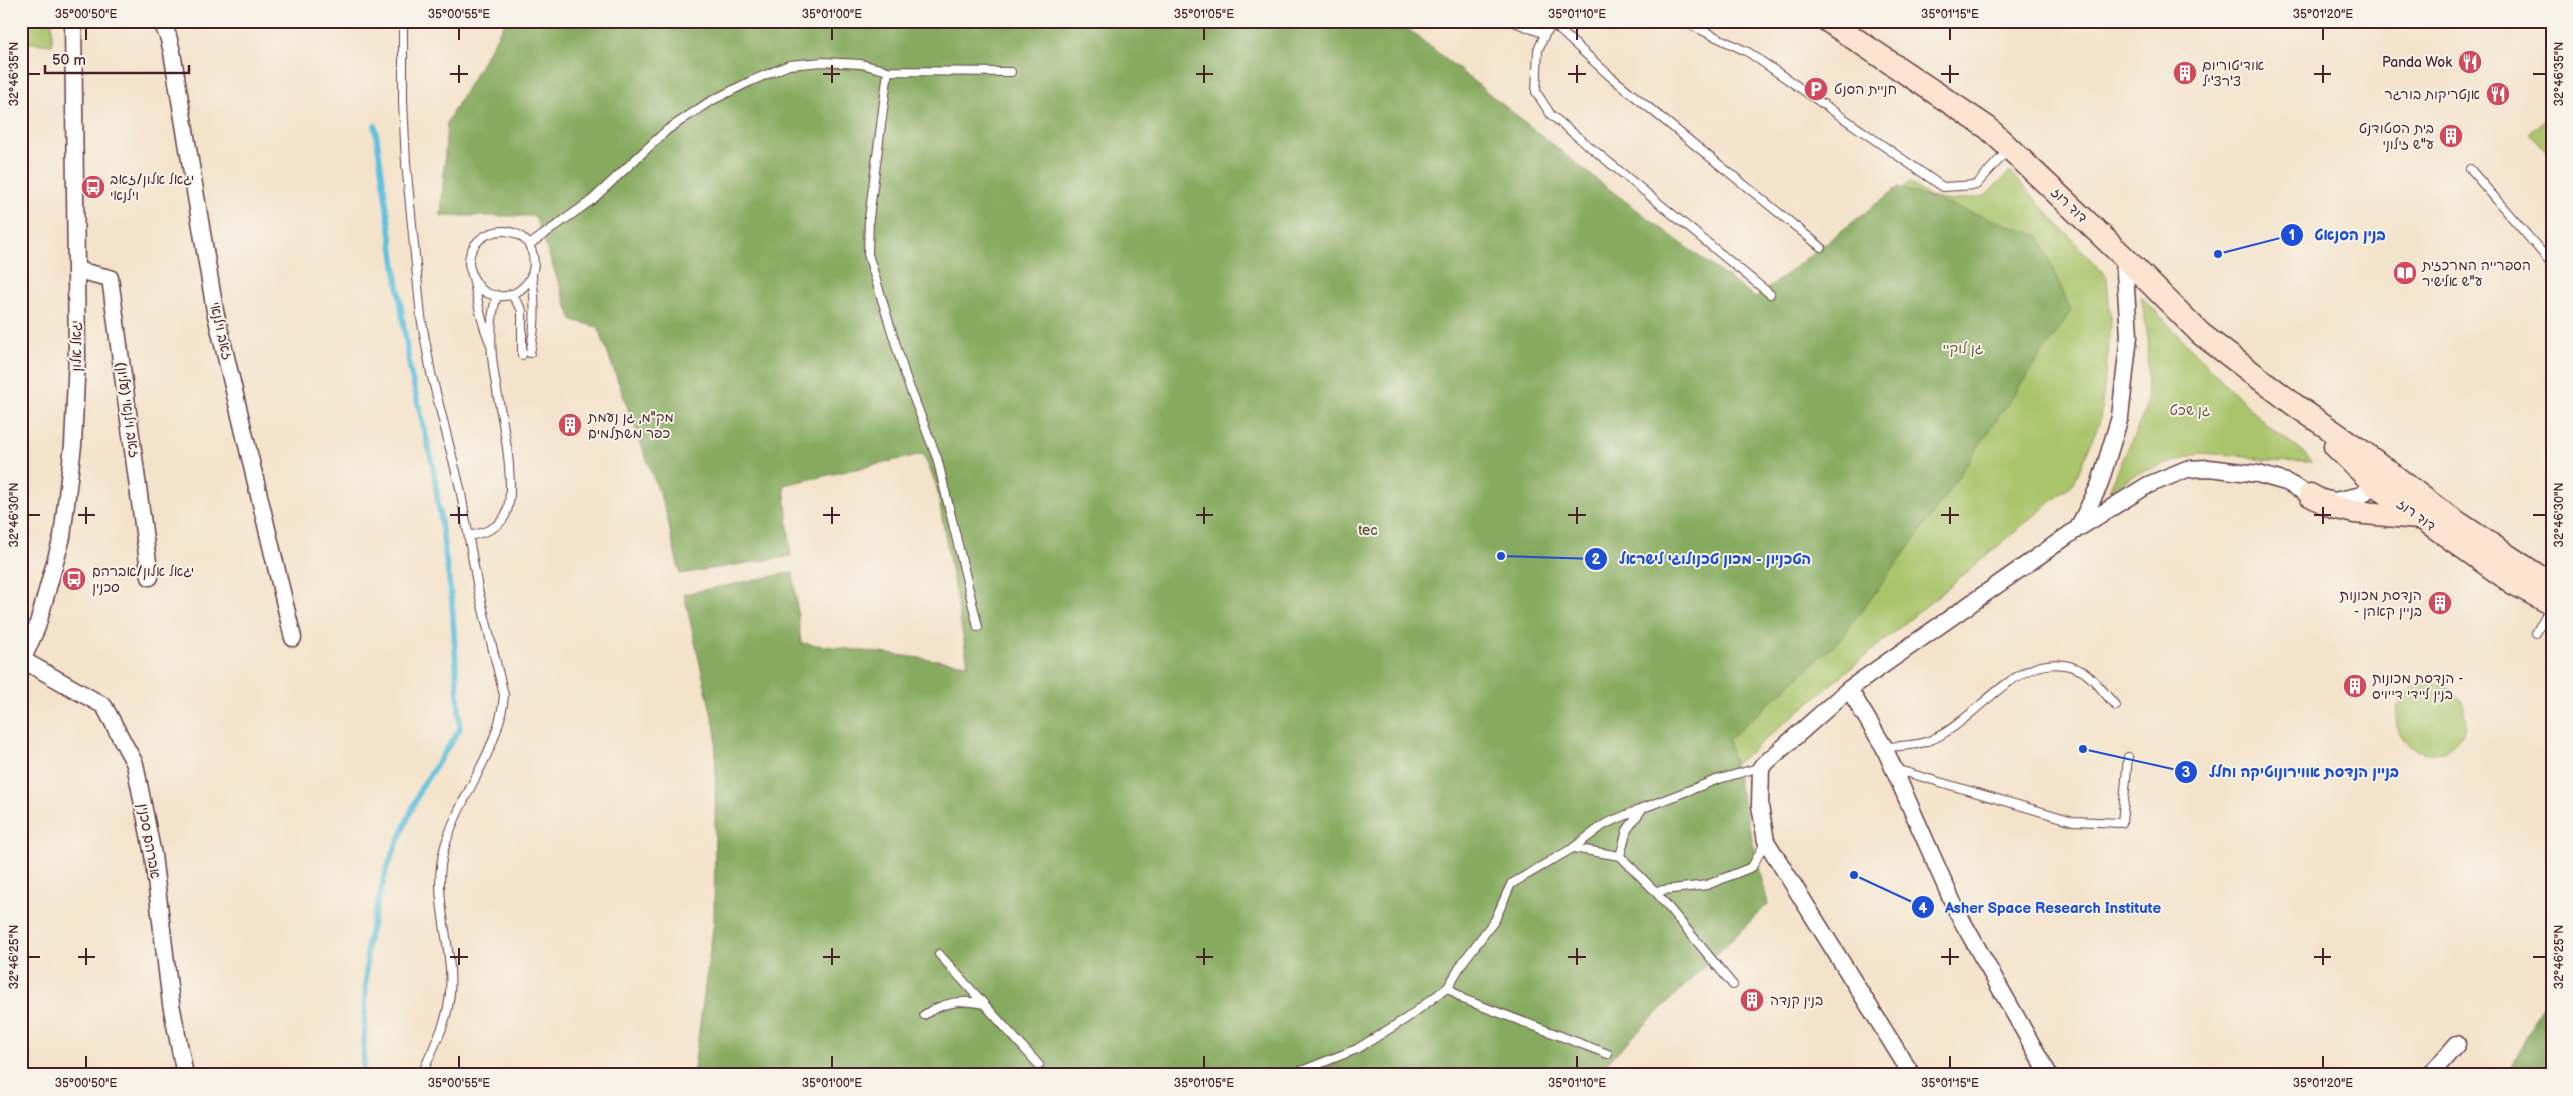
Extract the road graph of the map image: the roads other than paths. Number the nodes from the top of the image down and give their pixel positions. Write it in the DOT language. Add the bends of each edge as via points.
graph roads {
  1 [pos="73,21"];
  2 [pos="161,21"];
  3 [pos="403,21"];
  4 [pos="1512,21"];
  5 [pos="1682,21"];
  6 [pos="1828,21"];
  7 [pos="1554,22"];
  8 [pos="1545,34"];
  9 [pos="888,71"];
  10 [pos="1011,72"];
  11 [pos="2009,148"];
  12 [pos="2470,169"];
  13 [pos="529,245"];
  14 [pos="1821,247"];
  15 [pos="2124,257"];
  16 [pos="2552,264"];
  17 [pos="76,270"];
  18 [pos="532,276"];
  19 [pos="474,279"];
  20 [pos="511,294"];
  21 [pos="1770,294"];
  22 [pos="497,295"];
  23 [pos="491,345"];
  24 [pos="2380,477"];
  25 [pos="2310,495"];
  26 [pos="2422,519"];
  27 [pos="2077,529"];
  28 [pos="469,536"];
  29 [pos="150,577"];
  30 [pos="2552,586"];
  31 [pos="2552,605"];
  32 [pos="978,627"];
  33 [pos="2536,633"];
  34 [pos="293,638"];
  35 [pos="22,660"];
  36 [pos="1849,689"];
  37 [pos="2116,706"];
  38 [pos="1884,747"];
  39 [pos="2128,758"];
  40 [pos="1761,767"];
  41 [pos="1893,769"];
  42 [pos="1643,808"];
  43 [pos="1766,841"];
  44 [pos="1573,848"];
  45 [pos="1620,856"];
  46 [pos="1655,892"];
  47 [pos="940,954"];
  48 [pos="1733,985"];
  49 [pos="1448,987"];
  50 [pos="984,1004"];
  51 [pos="924,1015"];
  52 [pos="2457,1044"];
  53 [pos="1608,1054"];
  54 [pos="1039,1065"];
  55 [pos="185,1075"];
  56 [pos="422,1075"];
  57 [pos="1291,1075"];
  58 [pos="1912,1075"];
  59 [pos="2049,1075"];
  60 [pos="2430,1075"];
  1 -- 17 [label="street, יגאל אלון"];
  2 -- 34 [label="street, זאב וילנאי" via="172,52 215,311"];
  3 -- 28 [label="lane" via="406,164 421,317"];
  4 -- 8 [label="lane"];
  5 -- 11 [label="lane" via="1748,52 1943,187 1976,185"];
  6 -- 11 [label="street, דוד רוז" via="1988,128"];
  7 -- 8 [label="lane"];
  7 -- 14 [label="lane" via="1611,77"];
  8 -- 21 [label="lane" via="1538,50 1536,92 1551,115"];
  9 -- 10 [label="lane"];
  9 -- 13 [label="lane" via="861,64 823,62 789,65 749,82 709,102 667,130 592,200"];
  9 -- 32 [label="lane" via="869,218 868,254 906,378 937,458"];
  11 -- 15 [label="street, דוד רוז"];
  12 -- 16 [label="lane"];
  13 -- 18 [label="lane" via="534,255"];
  13 -- 19 [label="lane" via="514,233 504,230 485,235 477,242 469,260"];
  15 -- 24 [label="street, דוד רוז" via="2201,334 2296,406"];
  15 -- 27 [label="street" via="2129,336 2120,417 2099,486"];
  17 -- 29 [label="street, זאב וילנאי (עליון)" via="110,278"];
  17 -- 35 [label="street, יגאל אלון" via="73,445 62,537 37,627"];
  18 -- 20 [label="lane" via="522,289"];
  18 -- 20 [label="lane" via="535,329 526,354 522,310"];
  19 -- 22 [label="lane" via="486,293"];
  19 -- 23 [label="lane" via="478,307"];
  20 -- 22 [label="lane"];
  22 -- 23 [label="lane" via="492,312"];
  23 -- 28 [label="lane" via="511,488 506,515 500,523"];
  24 -- 25 [label="street" via="2362,495 2354,498 2334,501"];
  24 -- 26 [label="street, דוד רוז"];
  24 -- 30 [label="street, דוד רוז"];
  25 -- 26 [label="street" via="2355,512"];
  25 -- 27 [label="street" via="2286,482 2258,474 2209,468 2187,469 2148,485"];
  26 -- 31 [label="street, דוד רוז" via="2512,583"];
  27 -- 36 [label="street"];
  28 -- 56 [label="lane" via="478,589 501,677 503,712 445,846 440,874 440,909 450,970 450,992 440,1038"];
  31 -- 33 [label="lane"];
  35 -- 55 [label="street, אברהם סכנין" via="104,706 135,764 153,855 171,1004"];
  36 -- 38 [label="street"];
  36 -- 40 [label="street"];
  37 -- 38 [label="lane" via="2083,671 2065,665 2040,666 2017,676 1933,739 1912,745"];
  38 -- 41 [label="street"];
  39 -- 41 [label="lane" via="2122,823 2073,821"];
  40 -- 42 [label="lane"];
  40 -- 43 [label="street" via="1760,806"];
  41 -- 59 [label="street" via="1957,912"];
  42 -- 44 [label="lane" via="1605,824"];
  42 -- 45 [label="lane" via="1627,830"];
  43 -- 46 [label="lane" via="1752,867 1707,885"];
  43 -- 58 [label="street"];
  44 -- 45 [label="lane"];
  44 -- 49 [label="lane" via="1511,884 1495,920"];
  45 -- 46 [label="lane"];
  46 -- 48 [label="lane"];
  47 -- 50 [label="lane"];
  49 -- 53 [label="lane" via="1463,1000"];
  49 -- 57 [label="lane" via="1408,1018 1357,1049"];
  50 -- 51 [label="lane" via="960,1000 934,1008"];
  50 -- 54 [label="lane"];
  52 -- 60 [label="street"];
}
